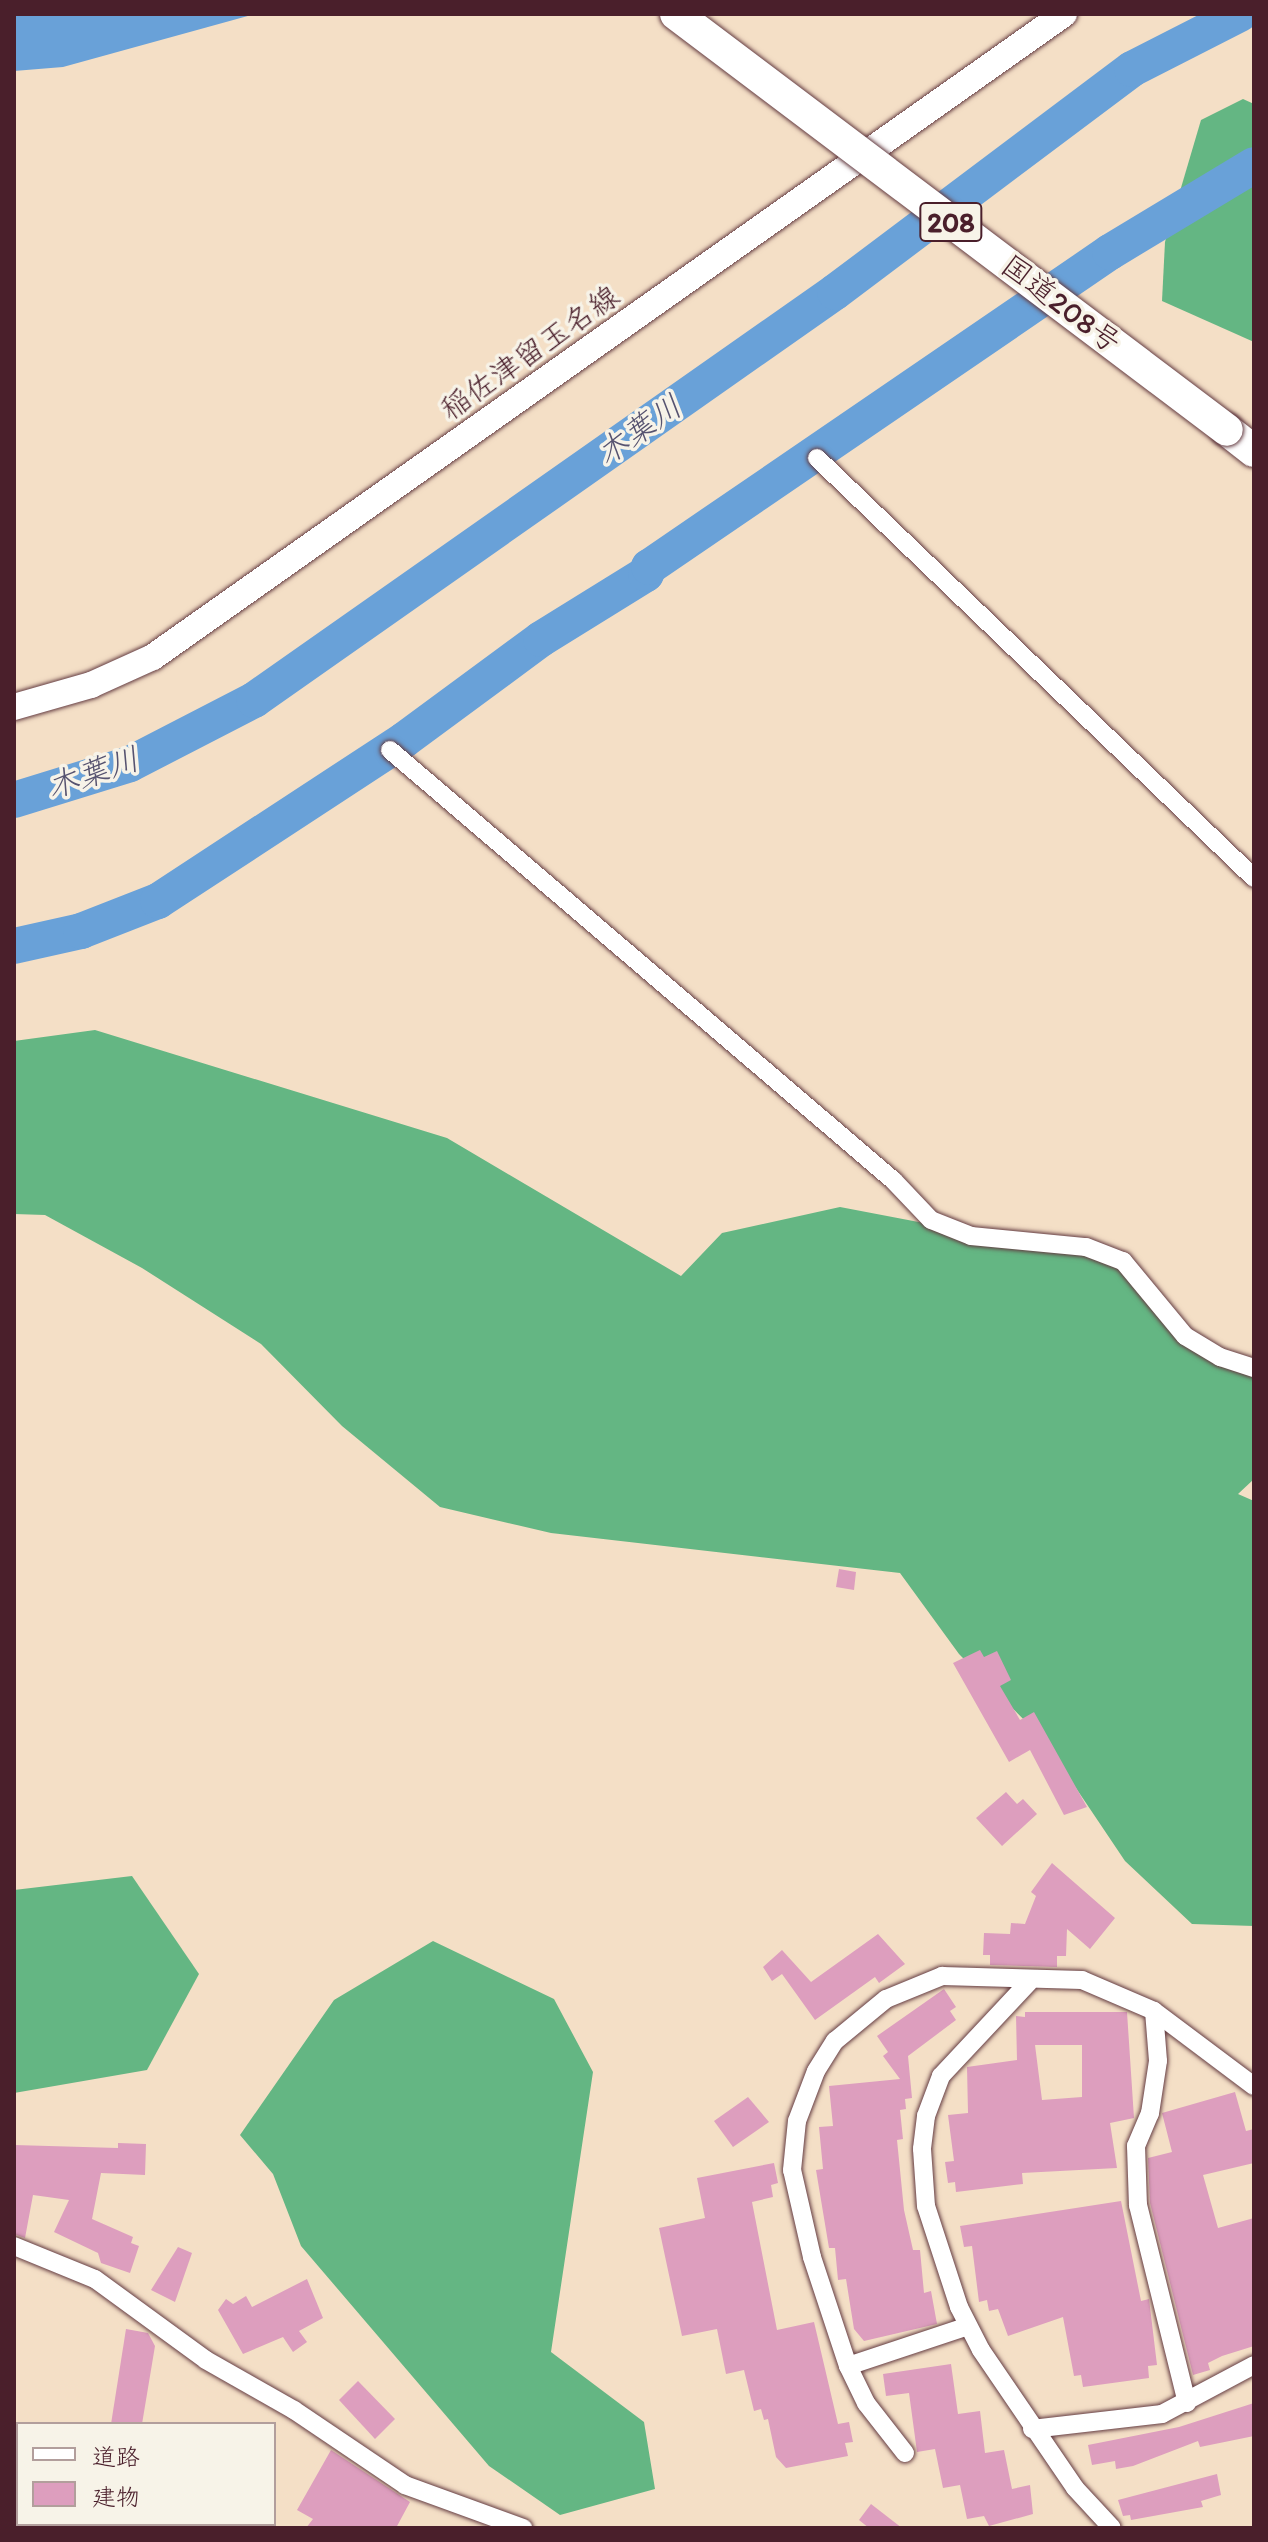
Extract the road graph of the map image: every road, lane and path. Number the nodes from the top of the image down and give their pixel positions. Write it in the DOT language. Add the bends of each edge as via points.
graph roads {
  1 [pos="676,14"];
  2 [pos="1064,14"];
  3 [pos="1254,451"];
  4 [pos="817,458"];
  5 [pos="14,707"];
  6 [pos="390,750"];
  7 [pos="1254,878"];
  8 [pos="1254,1368"];
  9 [pos="1029,1982"];
  10 [pos="1154,2011"];
  11 [pos="1254,2086"];
  12 [pos="14,2246"];
  13 [pos="968,2326"];
  14 [pos="1254,2365"];
  15 [pos="848,2366"];
  16 [pos="1187,2403"];
  17 [pos="1032,2429"];
  18 [pos="905,2453"];
  19 [pos="523,2528"];
  20 [pos="1112,2528"];
  1 -- 3 [label="highway, 国道208号 / 208, bridge"];
  2 -- 5 [label="main road, 稲佐津留玉名線" via="153,657 91,685"];
  4 -- 7 [label="street"];
  6 -- 8 [label="street" via="893,1180 931,1220 971,1236 1086,1247 1123,1261 1185,1336 1220,1357"];
  9 -- 10 [label="street" via="1082,1980"];
  9 -- 13 [label="street" via="941,2076 926,2116 926,2206"];
  9 -- 15 [label="street" via="965,1973 942,1976 886,1999 835,2041 816,2071 797,2121 792,2170 812,2257"];
  10 -- 11 [label="street"];
  10 -- 16 [label="street" via="1158,2061 1150,2113 1136,2146 1138,2205"];
  12 -- 19 [label="street" via="95,2279 206,2360 294,2410 405,2485"];
  13 -- 15 [label="street"];
  13 -- 17 [label="street"];
  14 -- 16 [label="street"];
  15 -- 18 [label="street" via="866,2403"];
  16 -- 17 [label="street" via="1162,2414"];
  17 -- 20 [label="street"];
}
